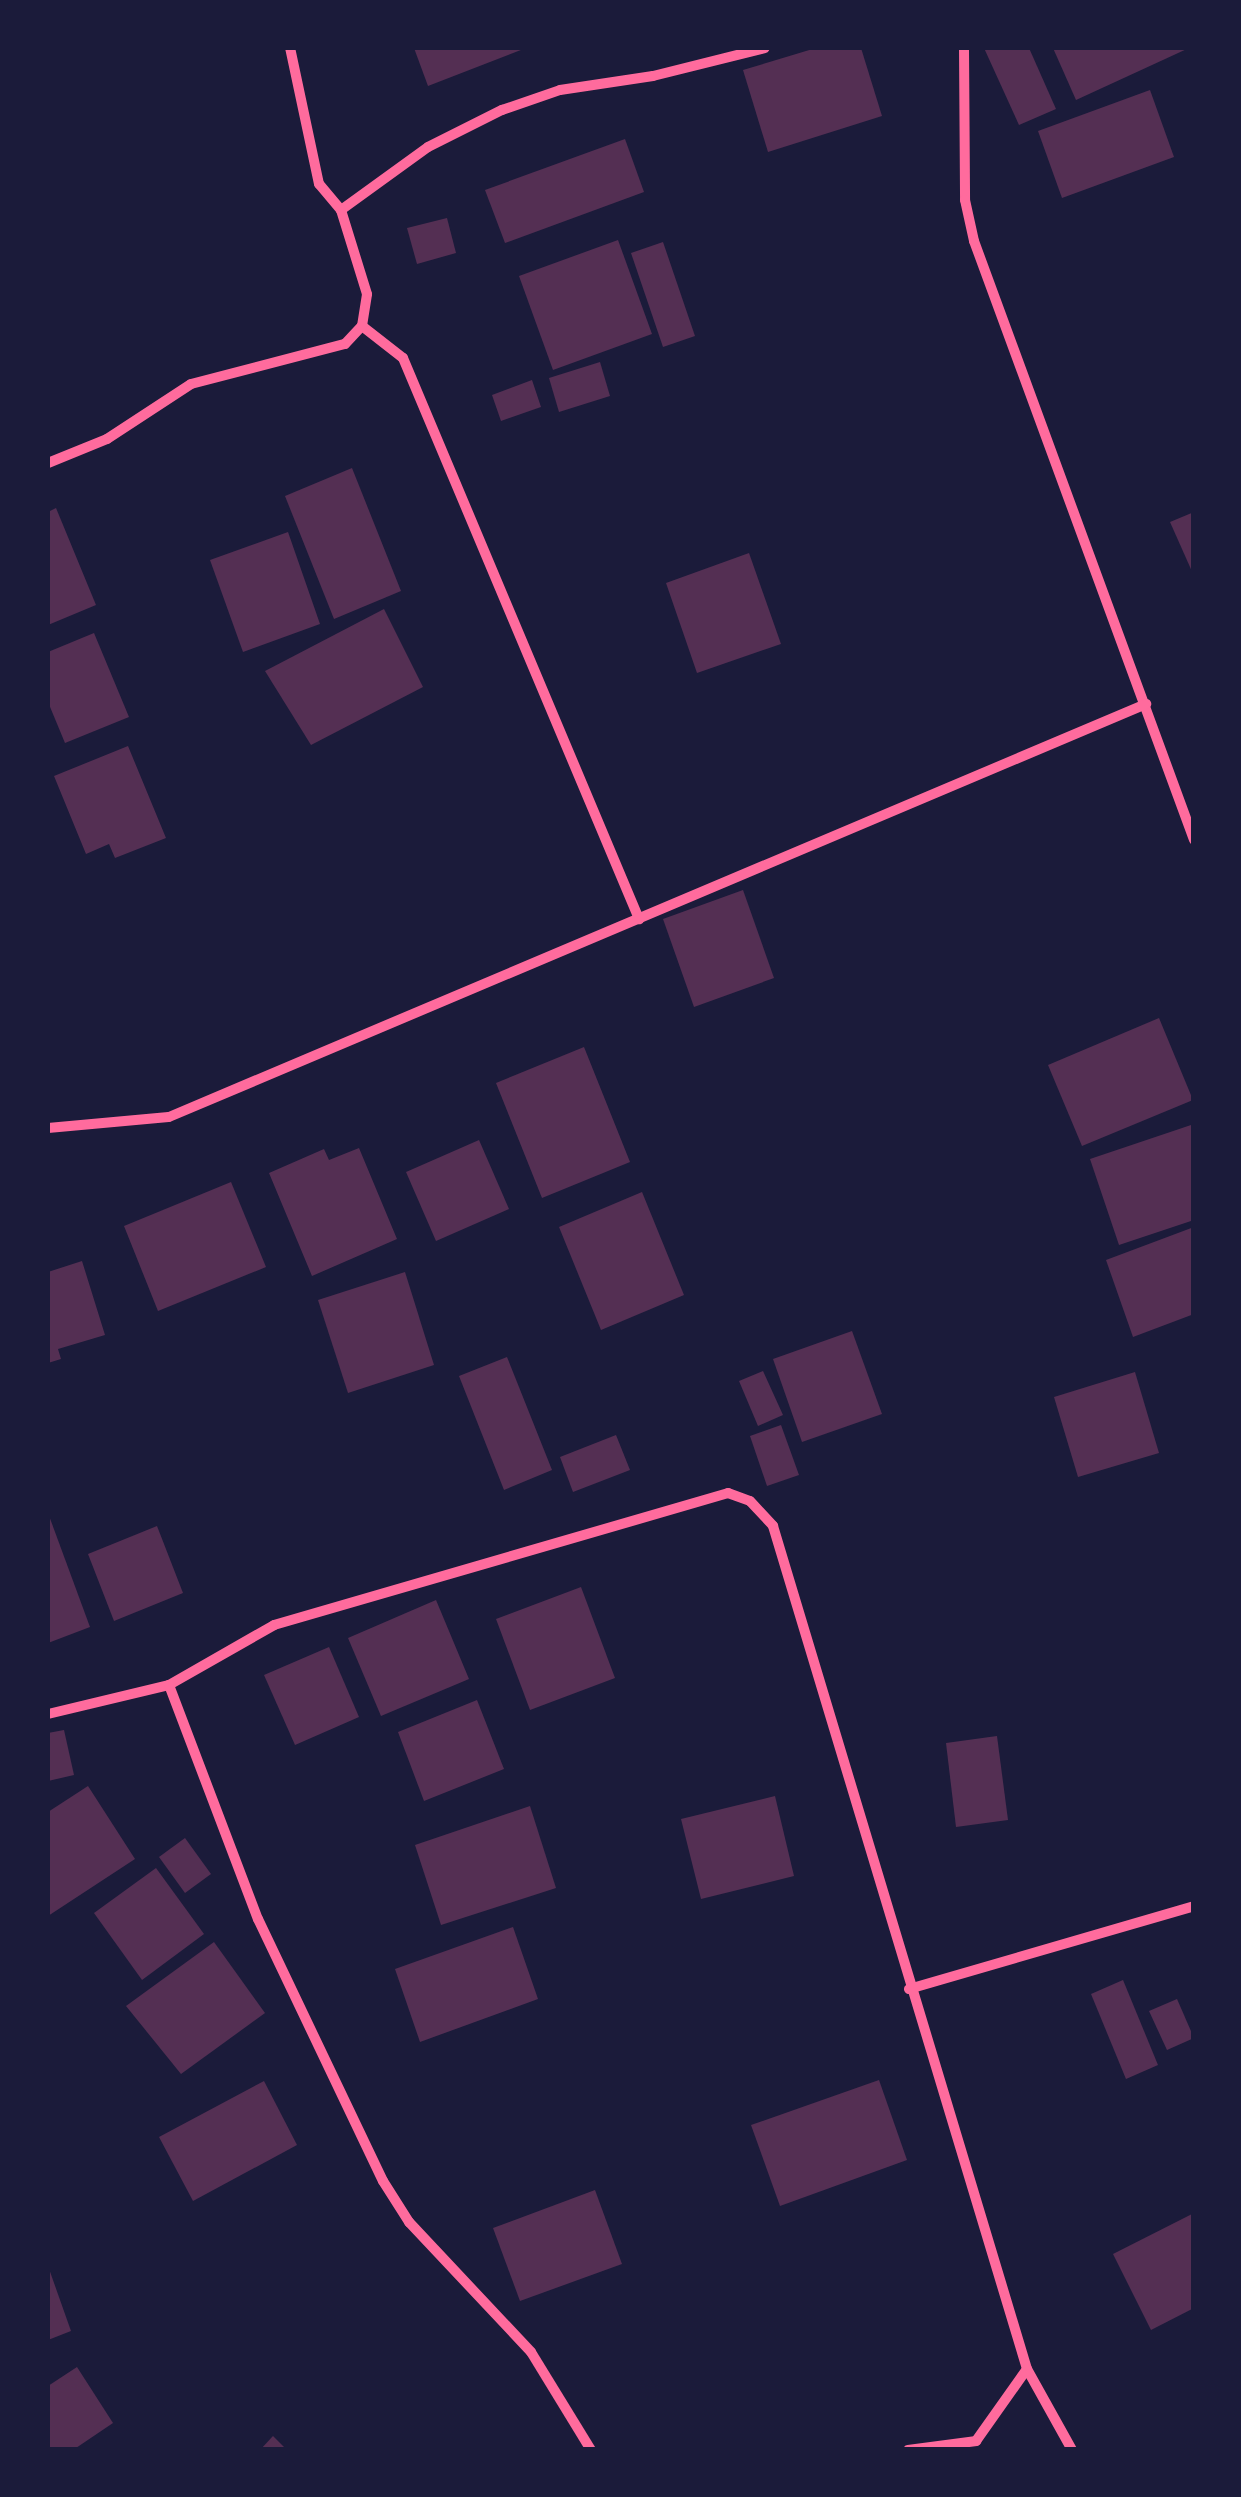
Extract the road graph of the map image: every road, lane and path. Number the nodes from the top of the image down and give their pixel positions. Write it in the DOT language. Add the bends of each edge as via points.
graph roads {
  1 [pos="290,48"];
  2 [pos="766,48"];
  3 [pos="964,48"];
  4 [pos="341,210"];
  5 [pos="362,326"];
  6 [pos="48,464"];
  7 [pos="1146,704"];
  8 [pos="1194,840"];
  9 [pos="639,919"];
  10 [pos="48,1128"];
  11 [pos="169,1685"];
  12 [pos="48,1714"];
  13 [pos="1194,1906"];
  14 [pos="909,1989"];
  15 [pos="1027,2369"];
  16 [pos="591,2450"];
  17 [pos="908,2450"];
  18 [pos="1072,2450"];
  1 -- 4 [label="street" via="319,184"];
  2 -- 4 [label="street" via="560,90 502,110 428,148"];
  3 -- 7 [label="street" via="964,200 974,241"];
  4 -- 5 [label="street" via="367,294"];
  5 -- 6 [label="street" via="344,344 191,384 106,439"];
  5 -- 9 [label="street" via="404,358"];
  7 -- 8 [label="street"];
  7 -- 9 [label="street"];
  9 -- 10 [label="street" via="170,1116"];
  11 -- 12 [label="street"];
  11 -- 14 [label="street" via="274,1625 728,1493 750,1501 773,1526"];
  11 -- 16 [label="street" via="258,1919 383,2181 409,2222 531,2352"];
  13 -- 14 [label="street"];
  14 -- 15 [label="street"];
  15 -- 17 [label="street" via="976,2442"];
  15 -- 18 [label="street"];
}
